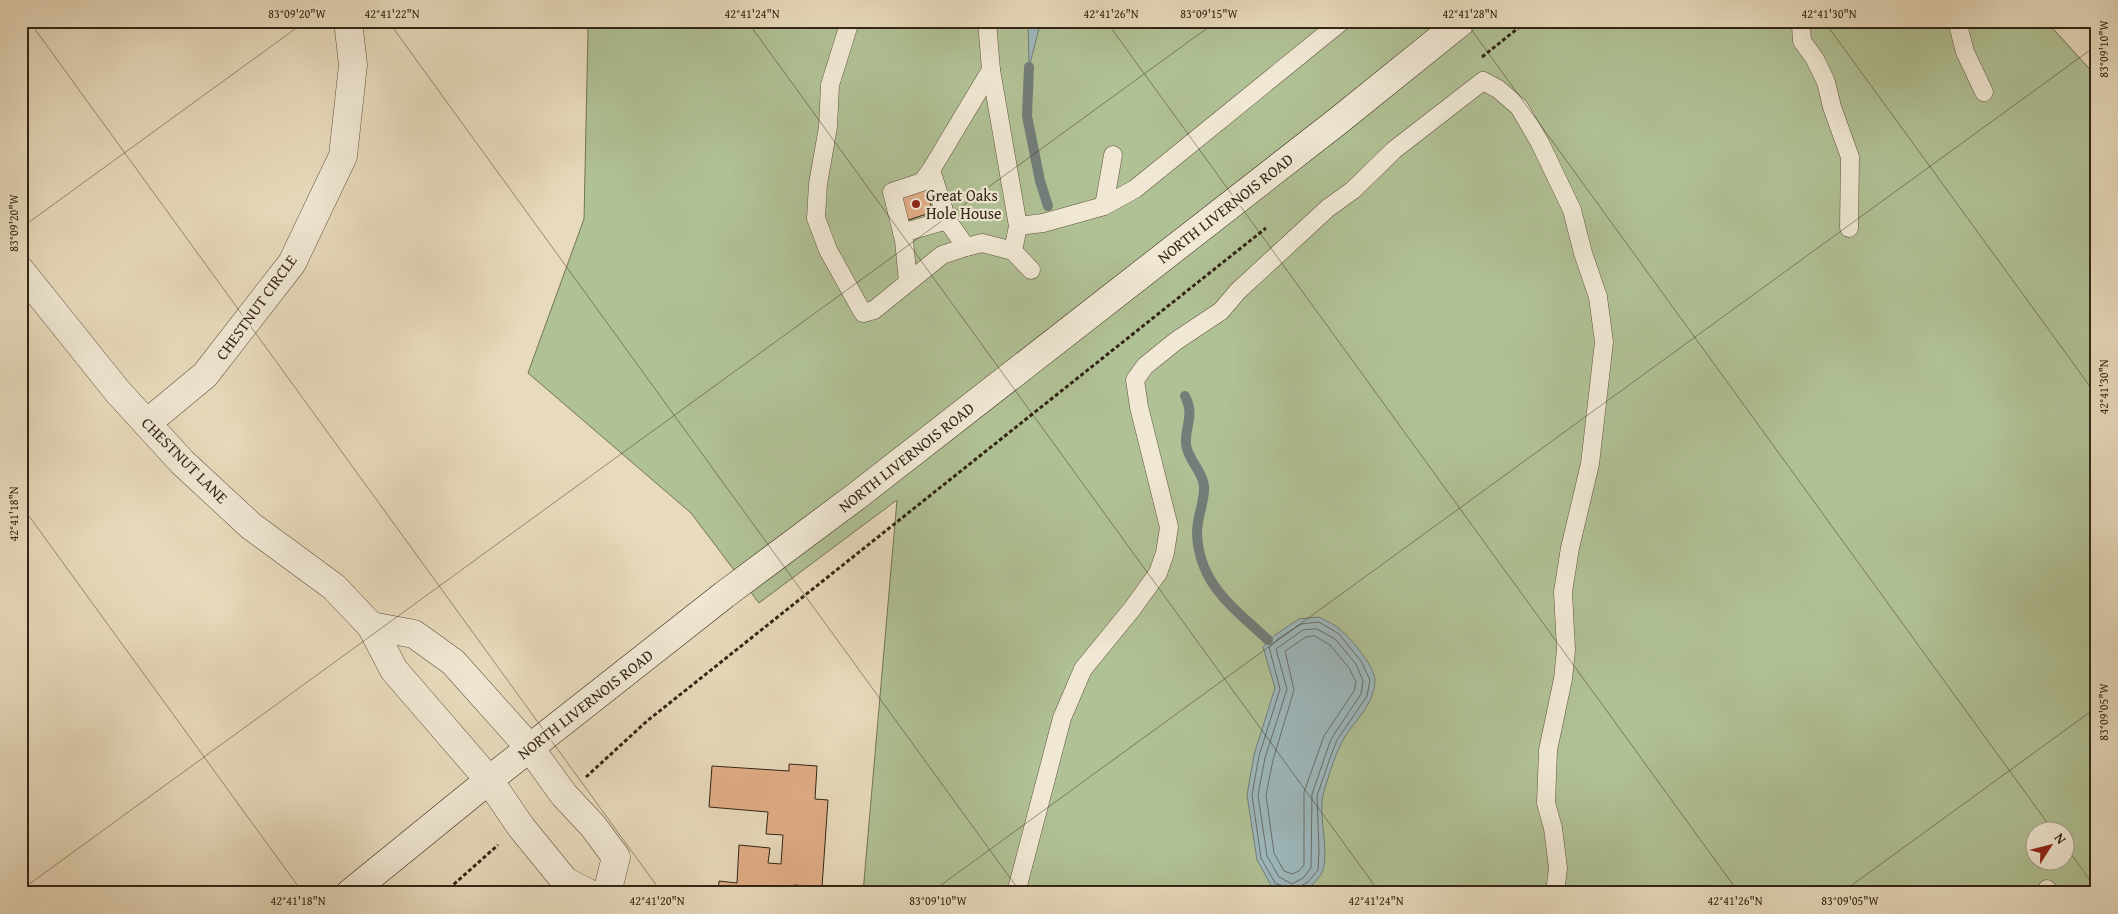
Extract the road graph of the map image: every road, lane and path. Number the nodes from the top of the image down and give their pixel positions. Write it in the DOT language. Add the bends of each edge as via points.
graph roads {
  1 [pos="348,21"];
  2 [pos="850,21"];
  3 [pos="987,21"];
  4 [pos="1342,21"];
  5 [pos="1462,21"];
  6 [pos="1526,21"];
  7 [pos="1806,21"];
  8 [pos="1956,21"];
  9 [pos="1480,58"];
  10 [pos="991,70"];
  11 [pos="1984,92"];
  12 [pos="1113,155"];
  13 [pos="931,170"];
  14 [pos="1104,206"];
  15 [pos="947,220"];
  16 [pos="1018,226"];
  17 [pos="1269,226"];
  18 [pos="1849,228"];
  19 [pos="902,233"];
  20 [pos="966,247"];
  21 [pos="1012,250"];
  22 [pos="1031,270"];
  23 [pos="21,271"];
  24 [pos="908,282"];
  25 [pos="147,423"];
  26 [pos="371,626"];
  27 [pos="530,748"];
  28 [pos="489,780"];
  29 [pos="564,795"];
  30 [pos="521,827"];
  31 [pos="350,893"];
  32 [pos="444,893"];
  33 [pos="588,893"];
  34 [pos="607,893"];
  35 [pos="1016,893"];
  36 [pos="1555,893"];
  1 -- 25 [label="street, CHESTNUT CIRCLE" via="353,65 343,156 292,263 205,375"];
  2 -- 24 [label="lane" via="830,85 828,128 818,184 816,218 828,250 863,313 874,310"];
  3 -- 10 [label="lane"];
  4 -- 14 [label="lane" via="1135,189"];
  5 -- 27 [label="street, NORTH LIVERNOIS ROAD" via="1338,121"];
  6 -- 9 [label="path"];
  7 -- 18 [label="lane" via="1801,26 1802,41 1826,82 1850,157"];
  8 -- 11 [label="lane" via="1965,52"];
  10 -- 13 [label="lane"];
  10 -- 16 [label="lane"];
  12 -- 14 [label="lane"];
  13 -- 15 [label="lane"];
  13 -- 19 [label="lane" via="922,182 892,192"];
  14 -- 16 [label="lane" via="1043,223"];
  15 -- 19 [label="lane"];
  15 -- 20 [label="lane"];
  16 -- 21 [label="lane"];
  17 -- 29 [label="path" via="647,721 597,769"];
  19 -- 24 [label="lane"];
  20 -- 21 [label="lane" via="982,244"];
  20 -- 24 [label="lane" via="942,255"];
  21 -- 22 [label="lane"];
  23 -- 25 [label="street, CHESTNUT LANE" via="118,392"];
  25 -- 26 [label="street, CHESTNUT LANE" via="182,462 251,526 334,587"];
  26 -- 27 [label="street" via="414,634 453,662"];
  26 -- 28 [label="street, CHESTNUT LANE" via="394,670"];
  27 -- 28 [label="street, NORTH LIVERNOIS ROAD"];
  27 -- 29 [label="street"];
  28 -- 30 [label="street, CHESTNUT LANE"];
  28 -- 31 [label="street, NORTH LIVERNOIS ROAD"];
  29 -- 34 [label="street" via="616,857"];
  30 -- 32 [label="path"];
  30 -- 33 [label="street, CHESTNUT LANE" via="565,881"];
  35 -- 36 [label="lane" via="1062,718 1082,669 1153,580 1165,553 1169,527 1138,407 1135,380 1145,366 1221,311 1238,291 1394,150 1483,81 1519,107 1572,210 1598,297 1604,342 1590,464 1562,592 1566,650 1548,750 1546,803 1558,868"];
}
